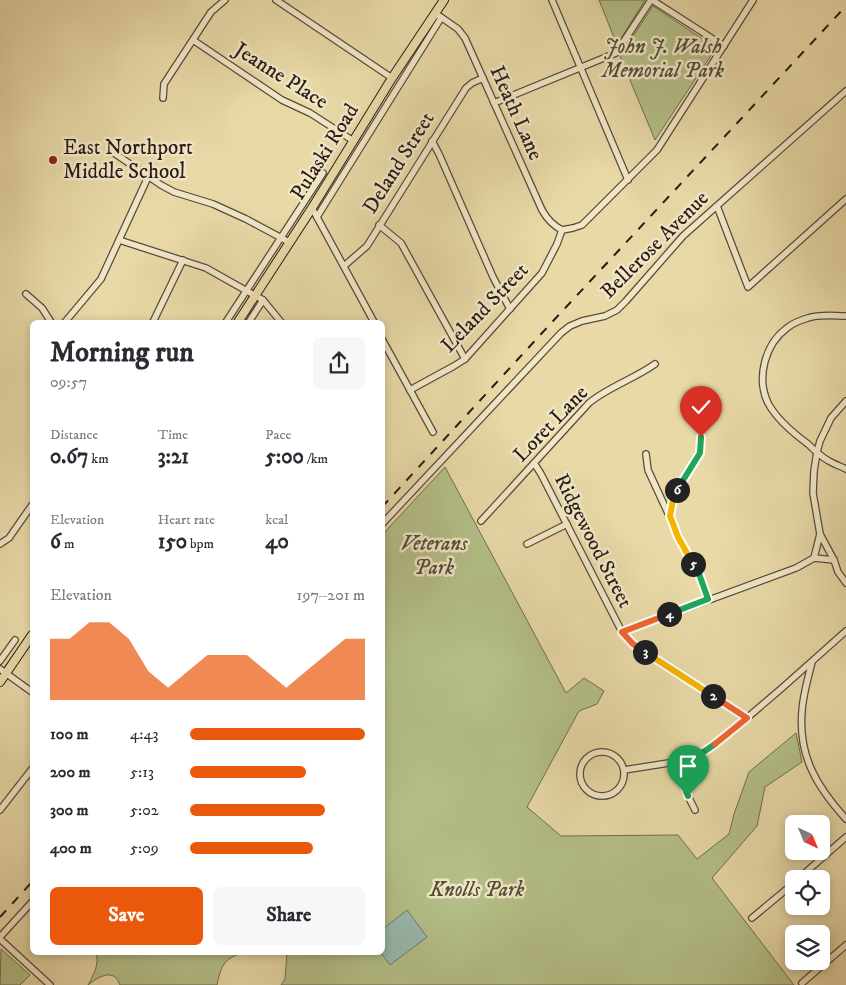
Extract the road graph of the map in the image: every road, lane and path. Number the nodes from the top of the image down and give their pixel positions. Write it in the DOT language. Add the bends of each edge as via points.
graph roads {
  1 [pos="225,0"];
  2 [pos="276,0"];
  3 [pos="444,0"];
  4 [pos="552,0"];
  5 [pos="652,0"];
  6 [pos="753,0"];
  7 [pos="438,16"];
  8 [pos="193,40"];
  9 [pos="724,46"];
  10 [pos="580,68"];
  11 [pos="392,78"];
  12 [pos="483,78"];
  13 [pos="846,92"];
  14 [pos="163,98"];
  15 [pos="494,103"];
  16 [pos="352,140"];
  17 [pos="432,141"];
  18 [pos="114,153"];
  19 [pos="323,172"];
  20 [pos="148,176"];
  21 [pos="628,180"];
  22 [pos="846,198"];
  23 [pos="717,206"];
  24 [pos="312,208"];
  25 [pos="317,217"];
  26 [pos="379,225"];
  27 [pos="562,230"];
  28 [pos="280,238"];
  29 [pos="119,240"];
  30 [pos="289,242"];
  31 [pos="183,260"];
  32 [pos="344,266"];
  33 [pos="246,291"];
  34 [pos="26,294"];
  35 [pos="255,295"];
  36 [pos="263,300"];
  37 [pos="510,309"];
  38 [pos="846,316"];
  39 [pos="50,320"];
  40 [pos="67,320"];
  41 [pos="154,320"];
  42 [pos="227,320"];
  43 [pos="239,320"];
  44 [pos="250,320"];
  45 [pos="279,320"];
  46 [pos="373,320"];
  47 [pos="385,344"];
  48 [pos="465,359"];
  49 [pos="654,364"];
  50 [pos="410,390"];
  51 [pos="846,401"];
  52 [pos="433,432"];
  53 [pos="701,437"];
  54 [pos="816,452"];
  55 [pos="646,454"];
  56 [pos="534,463"];
  57 [pos="846,469"];
  58 [pos="30,508"];
  59 [pos="670,516"];
  60 [pos="385,521"];
  61 [pos="481,521"];
  62 [pos="567,524"];
  63 [pos="820,534"];
  64 [pos="0,544"];
  65 [pos="527,544"];
  66 [pos="814,558"];
  67 [pos="834,560"];
  68 [pos="846,583"];
  69 [pos="708,599"];
  70 [pos="846,631"];
  71 [pos="622,632"];
  72 [pos="30,637"];
  73 [pos="16,640"];
  74 [pos="0,661"];
  75 [pos="812,662"];
  76 [pos="3,671"];
  77 [pos="0,682"];
  78 [pos="30,691"];
  79 [pos="747,718"];
  80 [pos="675,762"];
  81 [pos="624,770"];
  82 [pos="30,772"];
  83 [pos="0,810"];
  84 [pos="695,810"];
  85 [pos="846,819"];
  86 [pos="846,837"];
  87 [pos="808,870"];
  88 [pos="785,890"];
  89 [pos="30,904"];
  90 [pos="752,918"];
  91 [pos="0,938"];
  92 [pos="846,944"];
  93 [pos="802,983"];
  94 [pos="50,985"];
  1 -- 8 [label="street" via="211,12"];
  2 -- 11 [label="street"];
  3 -- 7 [label="main road, Pulaski Road"];
  4 -- 10 [label="street"];
  5 -- 9 [label="street"];
  5 -- 10 [label="street" via="616,53"];
  6 -- 9 [label="street"];
  7 -- 11 [label="main road, Pulaski Road"];
  7 -- 12 [label="street, Heath Lane" via="458,29 465,38"];
  7 -- 25 [label="street"];
  8 -- 14 [label="street" via="164,84"];
  8 -- 16 [label="street, Jeanne Place" via="282,100 310,113"];
  9 -- 21 [label="street" via="657,150"];
  10 -- 15 [label="street"];
  10 -- 21 [label="street"];
  11 -- 16 [label="main road, Pulaski Road"];
  12 -- 15 [label="street, Heath Lane"];
  12 -- 17 [label="street, Deland Street" via="466,88"];
  13 -- 23 [label="street, Bellerose Avenue"];
  15 -- 27 [label="street, Heath Lane" via="542,210 548,220"];
  16 -- 24 [label="main road, Pulaski Road"];
  17 -- 26 [label="street, Deland Street"];
  17 -- 37 [label="street"];
  18 -- 20 [label="street"];
  19 -- 28 [label="street"];
  20 -- 28 [label="street" via="174,192 213,204"];
  20 -- 29 [label="street"];
  21 -- 27 [label="street" via="582,225"];
  22 -- 23 [label="street" via="748,287"];
  23 -- 60 [label="street, Bellerose Avenue" via="683,236 617,310 570,326 561,333"];
  24 -- 25 [label="street"];
  24 -- 30 [label="main road, Pulaski Road"];
  25 -- 32 [label="street"];
  26 -- 32 [label="street, Deland Street" via="367,246"];
  26 -- 48 [label="street" via="401,243"];
  27 -- 37 [label="street, Leland Street" via="542,272"];
  28 -- 30 [label="street"];
  28 -- 33 [label="street"];
  29 -- 31 [label="street"];
  29 -- 40 [label="street" via="101,279"];
  30 -- 35 [label="main road, Pulaski Road"];
  31 -- 33 [label="street" via="206,268"];
  31 -- 41 [label="street"];
  32 -- 46 [label="street"];
  33 -- 35 [label="street"];
  33 -- 42 [label="street"];
  34 -- 39 [label="street"];
  35 -- 36 [label="street"];
  35 -- 43 [label="main road, Pulaski Road"];
  36 -- 44 [label="street"];
  36 -- 45 [label="street"];
  37 -- 48 [label="street, Leland Street"];
  38 -- 54 [label="street" via="810,317 788,327 774,342 764,365 762,378 768,404 792,432"];
  47 -- 50 [label="street"];
  48 -- 50 [label="street, Leland Street"];
  49 -- 56 [label="street, Loret Lane" via="597,396"];
  50 -- 52 [label="street"];
  51 -- 54 [label="street" via="828,424"];
  53 -- 59 [label="street" via="700,453 677,490"];
  54 -- 57 [label="street"];
  54 -- 63 [label="street" via="814,493"];
  55 -- 59 [label="street" via="648,470"];
  56 -- 61 [label="street, Loret Lane"];
  56 -- 62 [label="street, Ridgewood Street"];
  58 -- 64 [label="street" via="9,538"];
  59 -- 69 [label="street" via="684,550 698,571"];
  62 -- 65 [label="street"];
  62 -- 71 [label="street, Ridgewood Street"];
  63 -- 66 [label="street"];
  63 -- 67 [label="street"];
  66 -- 67 [label="street"];
  66 -- 69 [label="street" via="796,568"];
  67 -- 68 [label="street"];
  69 -- 71 [label="street"];
  70 -- 75 [label="street"];
  71 -- 79 [label="street, Ridgewood Street" via="648,655"];
  72 -- 76 [label="main road"];
  73 -- 74 [label="street"];
  75 -- 79 [label="street"];
  75 -- 85 [label="street" via="802,710 806,758 824,793"];
  76 -- 77 [label="main road"];
  76 -- 78 [label="street"];
  79 -- 80 [label="street" via="705,751"];
  80 -- 81 [label="street"];
  80 -- 84 [label="street"];
  81 -- 81 [label="street" via="621,785 610,795 595,795 583,786 580,778 586,759 598,753 612,754"];
  82 -- 83 [label="street"];
  86 -- 87 [label="street"];
  88 -- 90 [label="street"];
  89 -- 91 [label="street"];
  91 -- 94 [label="street"];
  92 -- 93 [label="street"];
}
